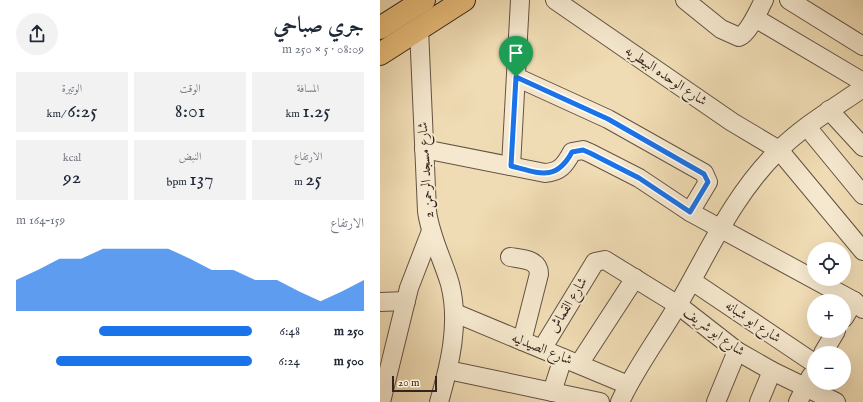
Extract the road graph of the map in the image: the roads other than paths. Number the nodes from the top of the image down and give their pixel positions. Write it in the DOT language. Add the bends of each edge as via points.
graph roads {
  1 [pos="424,0"];
  2 [pos="464,0"];
  3 [pos="520,0"];
  4 [pos="555,0"];
  5 [pos="685,0"];
  6 [pos="764,0"];
  7 [pos="789,0"];
  8 [pos="755,18"];
  9 [pos="380,28"];
  10 [pos="419,29"];
  11 [pos="863,46"];
  12 [pos="380,54"];
  13 [pos="516,77"];
  14 [pos="862,89"];
  15 [pos="829,110"];
  16 [pos="807,127"];
  17 [pos="863,147"];
  18 [pos="424,149"];
  19 [pos="779,150"];
  20 [pos="511,166"];
  21 [pos="863,195"];
  22 [pos="690,212"];
  23 [pos="720,229"];
  24 [pos="431,231"];
  25 [pos="863,251"];
  26 [pos="510,256"];
  27 [pos="595,262"];
  28 [pos="634,278"];
  29 [pos="692,281"];
  30 [pos="406,301"];
  31 [pos="380,302"];
  32 [pos="678,305"];
  33 [pos="858,305"];
  34 [pos="455,313"];
  35 [pos="775,337"];
  36 [pos="522,341"];
  37 [pos="542,349"];
  38 [pos="737,350"];
  39 [pos="807,358"];
  40 [pos="571,361"];
  41 [pos="765,367"];
  42 [pos="448,370"];
  43 [pos="628,384"];
  44 [pos="806,386"];
  45 [pos="552,392"];
  46 [pos="381,402"];
  47 [pos="439,402"];
  48 [pos="600,402"];
  49 [pos="620,402"];
  50 [pos="716,402"];
  51 [pos="759,402"];
  52 [pos="798,402"];
  53 [pos="836,402"];
  1 -- 9 [label="highway"];
  2 -- 10 [label="highway"];
  3 -- 13 [label="street"];
  4 -- 19 [label="street, شارع الوحده البيطريه" via="732,122"];
  5 -- 8 [label="street" via="721,29 734,36 743,35"];
  6 -- 8 [label="street"];
  7 -- 11 [label="street"];
  8 -- 14 [label="street"];
  10 -- 12 [label="highway"];
  10 -- 18 [label="street, شارع مسجد الرحمن 2"];
  13 -- 20 [label="street"];
  13 -- 22 [label="street" via="608,119 704,174 708,182"];
  14 -- 15 [label="street"];
  15 -- 16 [label="street"];
  15 -- 17 [label="street"];
  16 -- 19 [label="street"];
  16 -- 21 [label="street"];
  18 -- 20 [label="street"];
  18 -- 24 [label="street, شارع مسجد الرحمن 2" via="427,211"];
  19 -- 23 [label="street" via="749,185"];
  19 -- 25 [label="street, شارع الوحده البيطريه"];
  20 -- 22 [label="street" via="545,173 560,169 572,152 583,150 639,178"];
  22 -- 23 [label="street"];
  23 -- 29 [label="street"];
  23 -- 33 [label="street"];
  24 -- 30 [label="street"];
  24 -- 34 [label="street, شارع مسجد الرحمن 2" via="450,285"];
  26 -- 36 [label="street" via="533,262 539,268"];
  27 -- 28 [label="street, شارع ابو شريف" via="605,260"];
  27 -- 37 [label="street, شارع القماش"];
  28 -- 32 [label="street, شارع ابو شريف"];
  28 -- 40 [label="street"];
  29 -- 32 [label="street"];
  29 -- 35 [label="street, شارع ابو شبانه"];
  30 -- 31 [label="street"];
  30 -- 46 [label="street"];
  32 -- 38 [label="street, شارع ابو شريف"];
  32 -- 43 [label="street"];
  34 -- 36 [label="street, شارع الصيدليه"];
  34 -- 42 [label="street, شارع مسجد الرحمن 2"];
  35 -- 39 [label="street, شارع ابو شبانه"];
  35 -- 41 [label="street"];
  36 -- 37 [label="street, شارع الصيدليه"];
  37 -- 40 [label="street, شارع الصيدليه"];
  38 -- 41 [label="street, شارع ابو شريف"];
  38 -- 50 [label="street"];
  40 -- 43 [label="street, شارع الصيدليه"];
  40 -- 45 [label="street"];
  41 -- 44 [label="street, شارع ابو شريف"];
  41 -- 51 [label="street"];
  42 -- 45 [label="street"];
  42 -- 47 [label="street, شارع مسجد الرحمن 2"];
  43 -- 49 [label="street"];
  44 -- 52 [label="street"];
  44 -- 53 [label="street, شارع ابو شريف"];
  45 -- 48 [label="street"];
}
